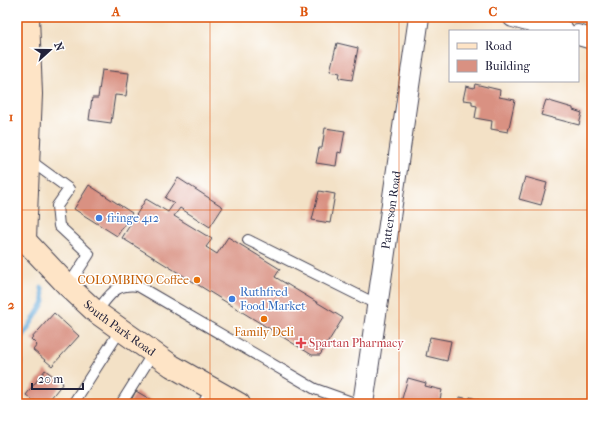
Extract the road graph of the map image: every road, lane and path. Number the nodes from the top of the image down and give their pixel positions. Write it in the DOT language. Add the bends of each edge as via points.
graph roads {
  1 [pos="28,17"];
  2 [pos="419,17"];
  3 [pos="513,17"];
  4 [pos="560,30"];
  5 [pos="579,35"];
  6 [pos="592,38"];
  7 [pos="25,156"];
  8 [pos="21,235"];
  9 [pos="248,240"];
  10 [pos="68,286"];
  11 [pos="378,304"];
  12 [pos="96,312"];
  13 [pos="120,329"];
  14 [pos="153,353"];
  15 [pos="207,396"];
  16 [pos="237,403"];
  17 [pos="74,404"];
  18 [pos="121,404"];
  19 [pos="357,404"];
  20 [pos="363,404"];
  1 -- 7 [label="main road" via="31,94"];
  2 -- 11 [label="street, Patterson Road"];
  3 -- 4 [label="street"];
  5 -- 6 [label="street"];
  7 -- 8 [label="main road"];
  7 -- 10 [label="lane" via="69,189 57,206 59,226 89,254"];
  8 -- 10 [label="main road, South Park Road"];
  9 -- 11 [label="lane"];
  10 -- 12 [label="main road, South Park Road"];
  11 -- 20 [label="street, Patterson Road"];
  12 -- 13 [label="main road, South Park Road"];
  12 -- 19 [label="lane" via="118,288 126,285 138,286 315,389"];
  13 -- 14 [label="main road, South Park Road"];
  13 -- 17 [label="lane"];
  14 -- 15 [label="main road, South Park Road"];
  14 -- 18 [label="lane"];
  15 -- 16 [label="main road, South Park Road"];
}
